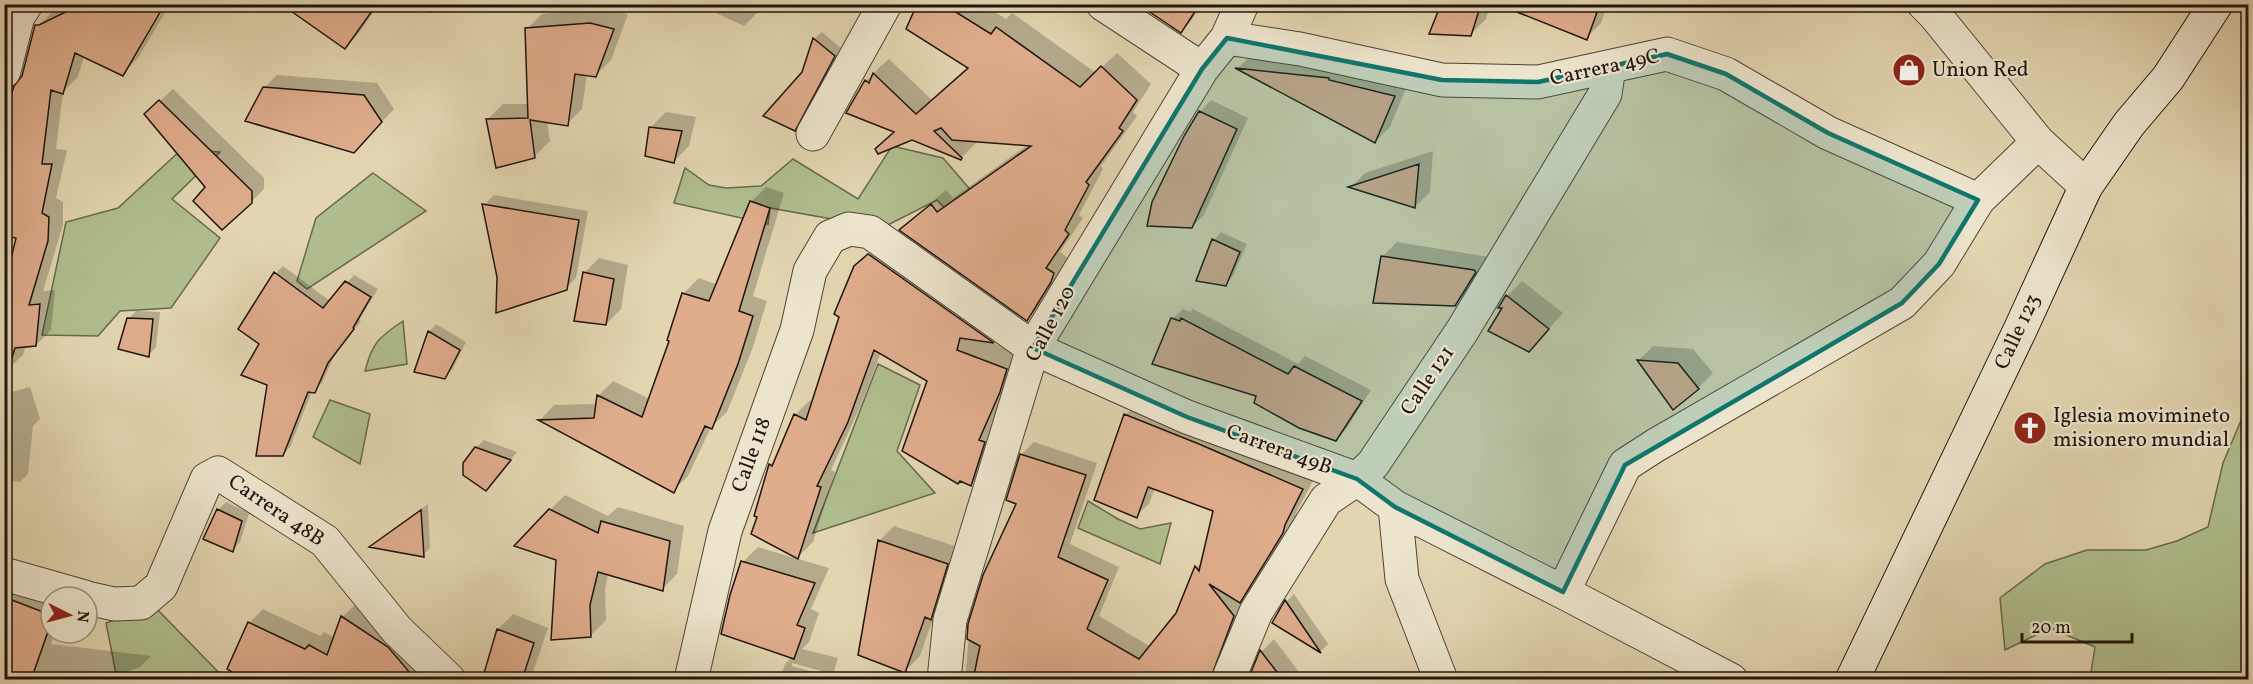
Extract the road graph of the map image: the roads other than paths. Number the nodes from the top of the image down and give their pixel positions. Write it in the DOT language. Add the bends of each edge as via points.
graph roads {
  1 [pos="26,4"];
  2 [pos="885,4"];
  3 [pos="1103,4"];
  4 [pos="1242,4"];
  5 [pos="2216,4"];
  6 [pos="1936,8"];
  7 [pos="1227,38"];
  8 [pos="1608,68"];
  9 [pos="1202,69"];
  10 [pos="4,71"];
  11 [pos="813,134"];
  12 [pos="2038,142"];
  13 [pos="2086,186"];
  14 [pos="1978,200"];
  15 [pos="830,237"];
  16 [pos="1034,348"];
  17 [pos="1357,478"];
  18 [pos="1395,507"];
  19 [pos="4,574"];
  20 [pos="43,585"];
  21 [pos="1563,591"];
  22 [pos="99,600"];
  23 [pos="448,680"];
  24 [pos="691,680"];
  25 [pos="944,680"];
  26 [pos="1228,680"];
  27 [pos="1441,680"];
  28 [pos="1731,680"];
  29 [pos="1851,680"];
  1 -- 10 [label="street" via="18,16"];
  2 -- 11 [label="street"];
  3 -- 9 [label="street"];
  4 -- 7 [label="street, Calle 120"];
  5 -- 13 [label="street, Calle 123" via="2168,78 2129,124"];
  6 -- 12 [label="street"];
  7 -- 8 [label="street, Carrera 49C" via="1300,49 1442,80 1538,82"];
  7 -- 9 [label="street, Calle 120"];
  8 -- 14 [label="street, Carrera 49C" via="1667,54 1699,63 1726,74 1828,133"];
  8 -- 17 [label="street, Calle 121" via="1605,94 1462,331 1373,464"];
  9 -- 16 [label="street, Calle 120"];
  12 -- 13 [label="street"];
  12 -- 14 [label="street"];
  13 -- 29 [label="street, Calle 123"];
  14 -- 21 [label="street" via="1939,264 1902,303 1625,465"];
  15 -- 16 [label="street, Carrera 49B" via="849,229 870,232"];
  15 -- 24 [label="street, Calle 118" via="810,271 797,330 725,531"];
  16 -- 17 [label="street, Carrera 49B" via="1187,417"];
  16 -- 25 [label="street, Calle 120" via="950,620"];
  17 -- 18 [label="street, Carrera 49B"];
  17 -- 26 [label="street, Calle 121" via="1326,500 1256,612"];
  18 -- 21 [label="street, Carrera 49B"];
  18 -- 27 [label="street" via="1402,579"];
  19 -- 20 [label="street, Carrera 48B"];
  21 -- 28 [label="street, Carrera 49B"];
  22 -- 23 [label="street, Carrera 48B" via="141,603 161,586 207,479 218,473 325,541 397,630"];
}
